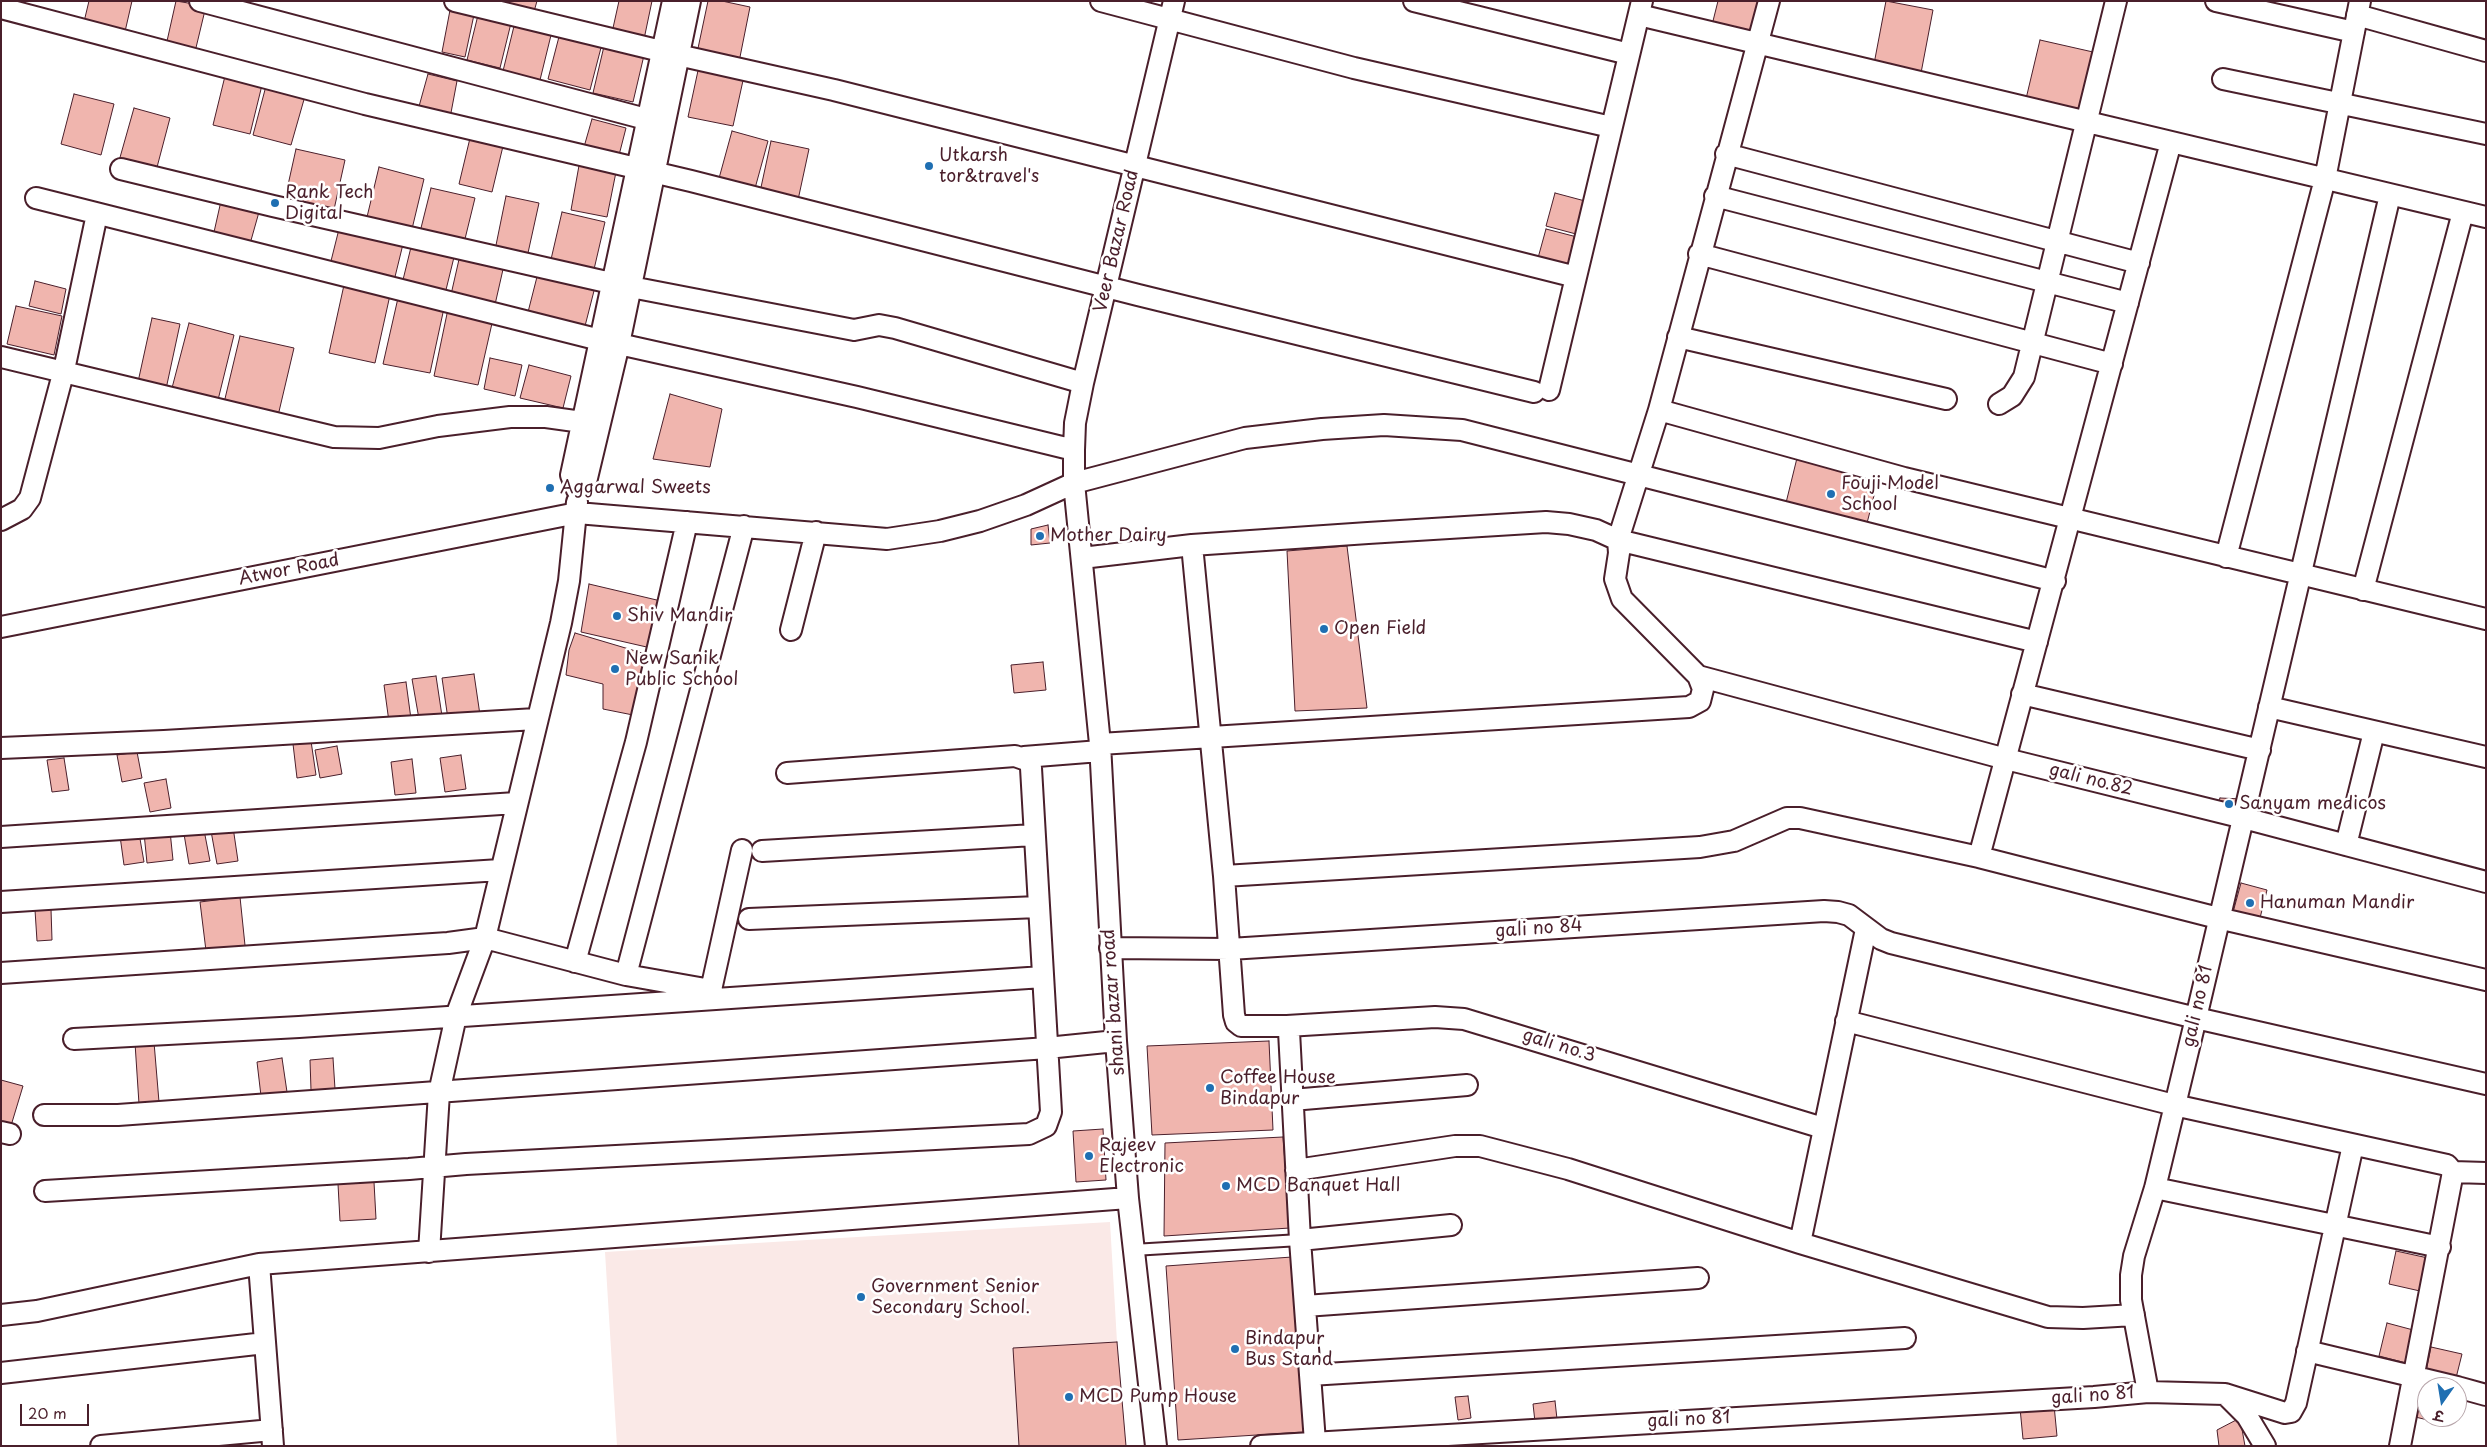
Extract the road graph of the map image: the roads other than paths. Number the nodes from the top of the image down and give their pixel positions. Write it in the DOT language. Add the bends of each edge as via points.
graph roads {
  1 [pos="200,1"];
  2 [pos="455,1"];
  3 [pos="673,1"];
  4 [pos="690,1"];
  5 [pos="1101,1"];
  6 [pos="1414,1"];
  7 [pos="1769,1"];
  8 [pos="2116,1"];
  9 [pos="2216,1"];
  10 [pos="1,8"];
  11 [pos="1641,8"];
  12 [pos="1173,10"];
  13 [pos="2357,16"];
  14 [pos="1758,43"];
  15 [pos="2486,51"];
  16 [pos="670,53"];
  17 [pos="1628,54"];
  18 [pos="2223,78"];
  19 [pos="2339,102"];
  20 [pos="646,119"];
  21 [pos="2085,122"];
  22 [pos="1611,127"];
  23 [pos="2486,134"];
  24 [pos="2171,142"];
  25 [pos="1726,154"];
  26 [pos="1134,165"];
  27 [pos="121,168"];
  28 [pos="645,171"];
  29 [pos="2325,179"];
  30 [pos="2390,195"];
  31 [pos="1715,196"];
  32 [pos="36,198"];
  33 [pos="2463,212"];
  34 [pos="97,214"];
  35 [pos="2486,218"];
  36 [pos="2057,241"];
  37 [pos="1699,254"];
  38 [pos="2139,262"];
  39 [pos="1576,277"];
  40 [pos="2046,282"];
  41 [pos="611,283"];
  42 [pos="631,287"];
  43 [pos="1106,287"];
  44 [pos="2128,303"];
  45 [pos="1678,337"];
  46 [pos="609,342"];
  47 [pos="2032,343"];
  48 [pos="1,357"];
  49 [pos="2112,364"];
  50 [pos="64,370"];
  51 [pos="1083,383"];
  52 [pos="1946,399"];
  53 [pos="1999,404"];
  54 [pos="1659,410"];
  55 [pos="582,422"];
  56 [pos="1074,450"];
  57 [pos="1638,474"];
  58 [pos="1074,483"];
  59 [pos="577,490"];
  60 [pos="578,513"];
  61 [pos="2070,519"];
  62 [pos="1,520"];
  63 [pos="687,522"];
  64 [pos="744,526"];
  65 [pos="816,532"];
  66 [pos="1618,540"];
  67 [pos="1192,545"];
  68 [pos="2226,557"];
  69 [pos="1082,558"];
  70 [pos="2301,575"];
  71 [pos="2055,581"];
  72 [pos="2363,590"];
  73 [pos="2486,619"];
  74 [pos="1,627"];
  75 [pos="791,630"];
  76 [pos="2037,642"];
  77 [pos="1698,676"];
  78 [pos="2022,694"];
  79 [pos="2269,707"];
  80 [pos="536,719"];
  81 [pos="2374,732"];
  82 [pos="1212,738"];
  83 [pos="1,748"];
  84 [pos="1100,748"];
  85 [pos="2260,750"];
  86 [pos="1024,757"];
  87 [pos="2486,757"];
  88 [pos="2006,759"];
  89 [pos="787,773"];
  90 [pos="516,803"];
  91 [pos="2244,818"];
  92 [pos="1034,835"];
  93 [pos="1,837"];
  94 [pos="2346,845"];
  95 [pos="742,850"];
  96 [pos="762,851"];
  97 [pos="1978,858"];
  98 [pos="500,870"];
  99 [pos="1224,876"];
  100 [pos="2486,882"];
  101 [pos="1,902"];
  102 [pos="1038,907"];
  103 [pos="2218,918"];
  104 [pos="749,919"];
  105 [pos="1866,929"];
  106 [pos="485,938"];
  107 [pos="1110,948"];
  108 [pos="1230,949"];
  109 [pos="575,962"];
  110 [pos="1,973"];
  111 [pos="626,975"];
  112 [pos="1043,977"];
  113 [pos="2486,980"];
  114 [pos="456,1016"];
  115 [pos="2196,1018"];
  116 [pos="1846,1021"];
  117 [pos="1287,1026"];
  118 [pos="74,1039"];
  119 [pos="1116,1041"];
  120 [pos="1047,1048"];
  121 [pos="2486,1084"];
  122 [pos="1467,1085"];
  123 [pos="438,1093"];
  124 [pos="1292,1100"];
  125 [pos="2174,1105"];
  126 [pos="44,1115"];
  127 [pos="1823,1128"];
  128 [pos="2353,1146"];
  129 [pos="434,1168"];
  130 [pos="1296,1170"];
  131 [pos="2453,1172"];
  132 [pos="2486,1173"];
  133 [pos="2154,1188"];
  134 [pos="45,1191"];
  135 [pos="1128,1198"];
  136 [pos="1451,1225"];
  137 [pos="2334,1227"];
  138 [pos="1300,1240"];
  139 [pos="1800,1243"];
  140 [pos="2440,1247"];
  141 [pos="1133,1250"];
  142 [pos="428,1252"];
  143 [pos="259,1264"];
  144 [pos="1698,1278"];
  145 [pos="1305,1306"];
  146 [pos="1,1315"];
  147 [pos="2134,1315"];
  148 [pos="1905,1338"];
  149 [pos="265,1343"];
  150 [pos="2307,1351"];
  151 [pos="1,1372"];
  152 [pos="1310,1375"];
  153 [pos="2414,1375"];
  154 [pos="2421,1377"];
  155 [pos="2467,1390"];
  156 [pos="2148,1392"];
  157 [pos="2225,1394"];
  158 [pos="2486,1395"];
  159 [pos="273,1438"];
  160 [pos="1315,1442"];
  161 [pos="101,1446"];
  162 [pos="1156,1446"];
  163 [pos="1261,1446"];
  164 [pos="2265,1446"];
  165 [pos="2400,1446"];
  1 -- 20 [label="street"];
  2 -- 16 [label="street"];
  3 -- 16 [label="street"];
  4 -- 16 [label="street"];
  5 -- 12 [label="street"];
  6 -- 17 [label="street"];
  7 -- 14 [label="street"];
  8 -- 21 [label="street"];
  9 -- 13 [label="street"];
  10 -- 28 [label="street" via="364,104"];
  11 -- 14 [label="street"];
  11 -- 17 [label="street"];
  12 -- 22 [label="street" via="1354,68"];
  12 -- 26 [label="street, Veer Bazar Road"];
  13 -- 15 [label="street"];
  13 -- 19 [label="street"];
  14 -- 21 [label="street"];
  14 -- 25 [label="street"];
  16 -- 20 [label="street"];
  16 -- 26 [label="street" via="834,90"];
  16 -- 28 [label="street"];
  17 -- 22 [label="street"];
  18 -- 19 [label="street"];
  19 -- 23 [label="street"];
  19 -- 29 [label="street"];
  20 -- 28 [label="street"];
  21 -- 24 [label="street"];
  21 -- 36 [label="street"];
  22 -- 39 [label="street"];
  24 -- 29 [label="street"];
  24 -- 38 [label="street"];
  25 -- 31 [label="street"];
  25 -- 36 [label="street"];
  26 -- 39 [label="street"];
  26 -- 43 [label="street, Veer Bazar Road"];
  27 -- 41 [label="street"];
  28 -- 41 [label="street"];
  28 -- 42 [label="street"];
  28 -- 43 [label="street"];
  29 -- 30 [label="street"];
  29 -- 68 [label="street"];
  30 -- 33 [label="street"];
  30 -- 70 [label="street, gali no 81"];
  31 -- 37 [label="street"];
  31 -- 40 [label="street"];
  32 -- 34 [label="street"];
  33 -- 35 [label="street"];
  33 -- 72 [label="street"];
  34 -- 46 [label="street"];
  34 -- 50 [label="street"];
  36 -- 38 [label="street"];
  36 -- 40 [label="street"];
  37 -- 45 [label="street"];
  37 -- 47 [label="street"];
  38 -- 44 [label="street"];
  39 -- 43 [label="street" via="1541,391"];
  40 -- 44 [label="street"];
  40 -- 47 [label="street"];
  41 -- 46 [label="street"];
  42 -- 46 [label="street"];
  42 -- 51 [label="street" via="854,330 879,325 895,328"];
  43 -- 51 [label="street, Veer Bazar Road"];
  44 -- 49 [label="street"];
  45 -- 52 [label="street"];
  45 -- 54 [label="street"];
  46 -- 55 [label="street"];
  46 -- 56 [label="street" via="857,397"];
  46 -- 59 [label="street" via="587,478"];
  47 -- 49 [label="street"];
  47 -- 53 [label="street" via="2024,377 2012,396"];
  48 -- 50 [label="street"];
  49 -- 61 [label="street"];
  50 -- 55 [label="street" via="334,437 379,438 438,426 510,417"];
  50 -- 62 [label="street" via="30,498 22,509"];
  51 -- 56 [label="street, Veer Bazar Road" via="1075,423"];
  54 -- 57 [label="street"];
  54 -- 61 [label="street" via="1904,478"];
  55 -- 59 [label="street" via="571,475"];
  56 -- 58 [label="street, Veer Bazar Road"];
  57 -- 58 [label="street, Atwor Road" via="1462,430 1384,424 1245,438"];
  57 -- 66 [label="street"];
  57 -- 71 [label="street, Atwor Road"];
  58 -- 65 [label="street, Atwor Road" via="1026,505 940,531 887,539"];
  58 -- 69 [label="street, Veer Bazar Road"];
  59 -- 60 [label="street"];
  60 -- 63 [label="street, Atwor Road"];
  60 -- 74 [label="street, Atwor Road"];
  60 -- 80 [label="street" via="568,590"];
  61 -- 68 [label="street"];
  61 -- 71 [label="street"];
  63 -- 64 [label="street, Atwor Road"];
  63 -- 109 [label="street" via="636,742"];
  64 -- 65 [label="street, Atwor Road"];
  64 -- 111 [label="street"];
  65 -- 75 [label="street"];
  66 -- 67 [label="street" via="1596,530 1546,522"];
  66 -- 76 [label="street"];
  66 -- 77 [label="street" via="1615,579 1622,599"];
  67 -- 69 [label="street"];
  67 -- 82 [label="street"];
  68 -- 70 [label="street"];
  69 -- 84 [label="street, shani bazar road"];
  70 -- 72 [label="street"];
  70 -- 79 [label="street, gali no 81"];
  71 -- 76 [label="street"];
  72 -- 73 [label="street"];
  76 -- 78 [label="street"];
  77 -- 82 [label="street" via="1703,689 1700,701 1689,707"];
  77 -- 88 [label="street, gali no.82"];
  78 -- 85 [label="street"];
  78 -- 88 [label="street"];
  79 -- 81 [label="street"];
  79 -- 85 [label="street, gali no 81"];
  80 -- 83 [label="street"];
  80 -- 90 [label="street"];
  81 -- 87 [label="street"];
  81 -- 94 [label="street"];
  82 -- 84 [label="street"];
  82 -- 99 [label="street"];
  84 -- 86 [label="street"];
  84 -- 107 [label="street, shani bazar road"];
  85 -- 91 [label="street, gali no 81"];
  86 -- 89 [label="street"];
  86 -- 92 [label="street" via="1031,768"];
  88 -- 91 [label="street, gali no.82"];
  88 -- 97 [label="street"];
  90 -- 93 [label="street"];
  90 -- 98 [label="street"];
  91 -- 94 [label="street, gali no.82"];
  91 -- 103 [label="street, gali no 81"];
  92 -- 96 [label="street"];
  92 -- 102 [label="street"];
  94 -- 100 [label="street, gali no.82"];
  95 -- 111 [label="street" via="711,990"];
  97 -- 99 [label="street" via="1800,818 1787,818 1734,841 1700,847"];
  97 -- 103 [label="street"];
  98 -- 101 [label="street"];
  98 -- 106 [label="street"];
  99 -- 108 [label="street"];
  102 -- 104 [label="street"];
  102 -- 112 [label="street"];
  103 -- 113 [label="street"];
  103 -- 115 [label="street, gali no 81"];
  105 -- 108 [label="street, gali no 84" via="1849,915 1824,911"];
  105 -- 115 [label="street" via="1890,943"];
  105 -- 116 [label="street"];
  106 -- 109 [label="street"];
  106 -- 110 [label="street" via="438,944"];
  106 -- 114 [label="street"];
  107 -- 108 [label="street, gali no 84"];
  107 -- 119 [label="street, shani bazar road"];
  108 -- 117 [label="street, gali no.3" via="1236,1022 1249,1027"];
  109 -- 111 [label="street"];
  112 -- 114 [label="street"];
  112 -- 120 [label="street"];
  114 -- 118 [label="street"];
  114 -- 123 [label="street"];
  115 -- 121 [label="street"];
  115 -- 125 [label="street, gali no 81"];
  116 -- 125 [label="street"];
  116 -- 127 [label="street"];
  117 -- 124 [label="street"];
  117 -- 127 [label="street, gali no.3" via="1435,1017 1464,1019"];
  119 -- 120 [label="street"];
  119 -- 135 [label="street, shani bazar road"];
  120 -- 123 [label="street"];
  120 -- 129 [label="street" via="1051,1112 1046,1126 1029,1134 476,1163"];
  122 -- 124 [label="street"];
  123 -- 126 [label="street" via="118,1115"];
  123 -- 129 [label="street"];
  124 -- 130 [label="street"];
  125 -- 128 [label="street"];
  125 -- 133 [label="street, gali no 81"];
  127 -- 139 [label="street"];
  128 -- 131 [label="street" via="2442,1163"];
  128 -- 137 [label="street"];
  129 -- 134 [label="street"];
  129 -- 142 [label="street"];
  130 -- 138 [label="street"];
  130 -- 139 [label="street" via="1455,1146 1480,1146 1568,1169"];
  131 -- 132 [label="street"];
  131 -- 140 [label="street"];
  133 -- 137 [label="street"];
  133 -- 147 [label="street, gali no 81" via="2131,1275"];
  135 -- 141 [label="street, shani bazar road"];
  135 -- 142 [label="street"];
  136 -- 138 [label="street"];
  137 -- 140 [label="street"];
  137 -- 150 [label="street"];
  138 -- 141 [label="lane"];
  138 -- 145 [label="street"];
  139 -- 147 [label="street" via="2048,1317"];
  140 -- 153 [label="street"];
  141 -- 162 [label="street, shani bazar road"];
  142 -- 143 [label="street"];
  143 -- 146 [label="street" via="37,1311"];
  143 -- 149 [label="street"];
  144 -- 145 [label="street"];
  145 -- 152 [label="street"];
  147 -- 156 [label="street, gali no 81"];
  148 -- 152 [label="street"];
  149 -- 151 [label="street"];
  149 -- 159 [label="street"];
  150 -- 153 [label="street"];
  150 -- 157 [label="street" via="2296,1403 2290,1412 2279,1412"];
  152 -- 160 [label="street"];
  153 -- 154 [label="street"];
  153 -- 165 [label="street"];
  155 -- 158 [label="street"];
  156 -- 157 [label="street"];
  156 -- 160 [label="street, gali no 81"];
  157 -- 164 [label="street" via="2247,1416"];
  159 -- 161 [label="street"];
  160 -- 163 [label="street, gali no 81"];
}
